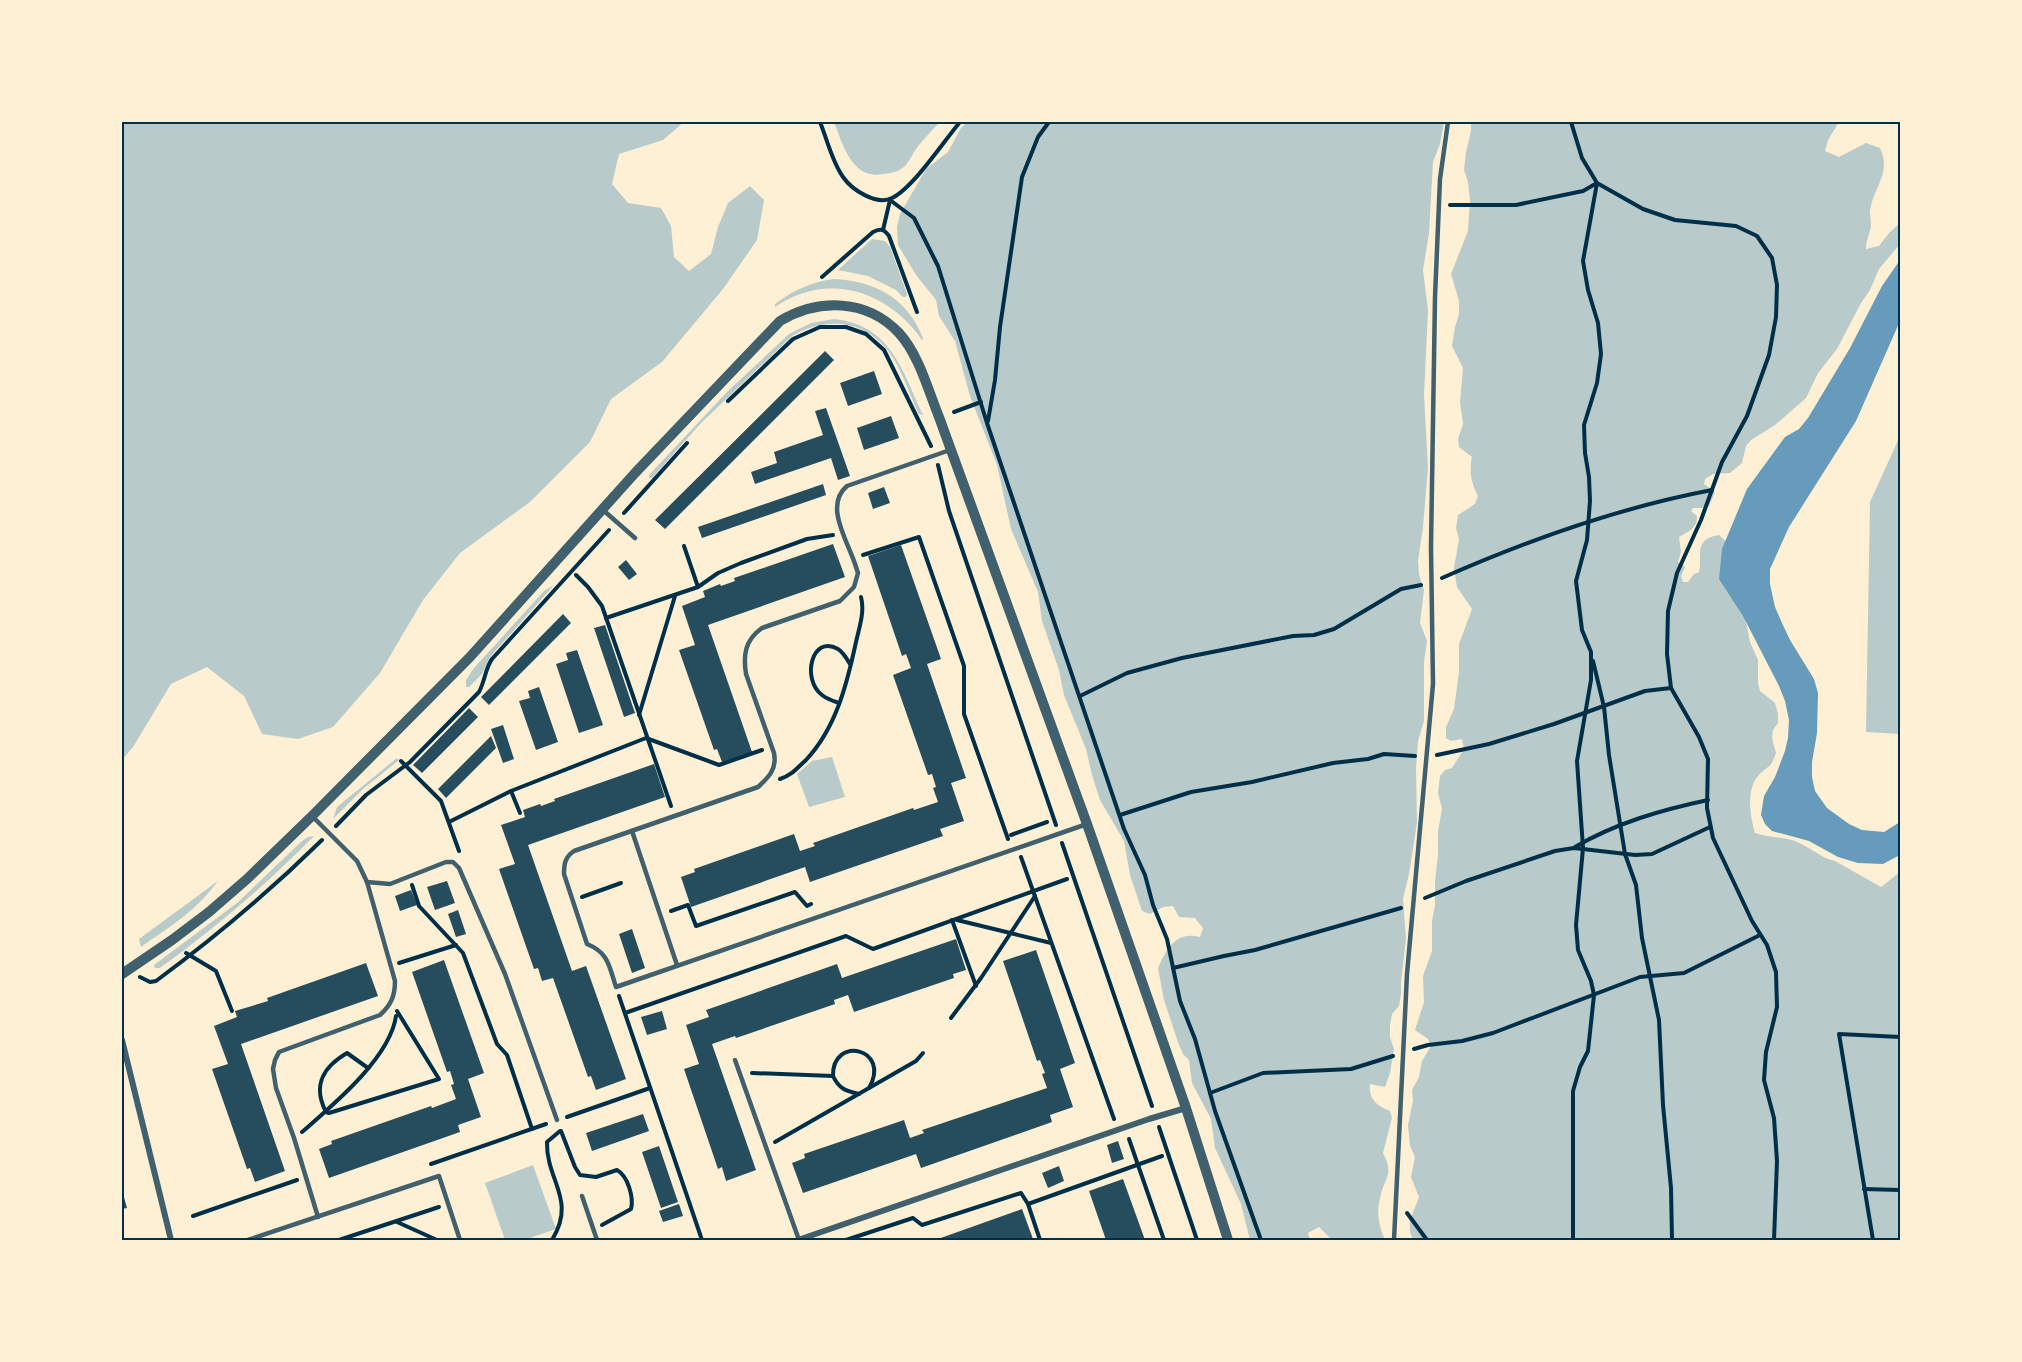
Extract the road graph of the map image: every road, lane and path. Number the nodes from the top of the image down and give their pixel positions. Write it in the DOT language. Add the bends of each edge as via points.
graph roads {
  1 [pos="820,122"];
  2 [pos="960,122"];
  3 [pos="1049,122"];
  4 [pos="1448,122"];
  5 [pos="1571,122"];
  6 [pos="1598,183"];
  7 [pos="890,200"];
  8 [pos="1439,205"];
  9 [pos="883,230"];
  10 [pos="822,277"];
  11 [pos="917,312"];
  12 [pos="981,402"];
  13 [pos="954,412"];
  14 [pos="987,423"];
  15 [pos="951,450"];
  16 [pos="1712,490"];
  17 [pos="603,510"];
  18 [pos="1588,524"];
  19 [pos="844,535"];
  20 [pos="635,538"];
  21 [pos="684,546"];
  22 [pos="854,559"];
  23 [pos="576,575"];
  24 [pos="857,579"];
  25 [pos="1431,583"];
  26 [pos="698,587"];
  27 [pos="675,595"];
  28 [pos="606,618"];
  29 [pos="1591,652"];
  30 [pos="851,664"];
  31 [pos="1671,688"];
  32 [pos="1080,696"];
  33 [pos="839,702"];
  34 [pos="1604,707"];
  35 [pos="1586,713"];
  36 [pos="639,716"];
  37 [pos="646,738"];
  38 [pos="772,746"];
  39 [pos="1426,757"];
  40 [pos="401,761"];
  41 [pos="758,787"];
  42 [pos="512,791"];
  43 [pos="1708,800"];
  44 [pos="520,813"];
  45 [pos="1120,815"];
  46 [pos="312,816"];
  47 [pos="675,816"];
  48 [pos="449,822"];
  49 [pos="1047,822"];
  50 [pos="1087,824"];
  51 [pos="1620,825"];
  52 [pos="1710,826"];
  53 [pos="632,831"];
  54 [pos="1007,837"];
  55 [pos="1583,843"];
  56 [pos="1574,848"];
  57 [pos="1583,848"];
  58 [pos="1015,849"];
  59 [pos="1625,854"];
  60 [pos="460,855"];
  61 [pos="409,876"];
  62 [pos="1067,879"];
  63 [pos="367,882"];
  64 [pos="621,883"];
  65 [pos="1034,893"];
  66 [pos="572,900"];
  67 [pos="666,901"];
  68 [pos="818,902"];
  69 [pos="1413,903"];
  70 [pos="953,920"];
  71 [pos="1010,934"];
  72 [pos="1760,935"];
  73 [pos="1052,944"];
  74 [pos="456,945"];
  75 [pos="186,953"];
  76 [pos="677,965"];
  77 [pos="391,966"];
  78 [pos="1173,968"];
  79 [pos="122,974"];
  80 [pos="1650,976"];
  81 [pos="976,986"];
  82 [pos="616,987"];
  83 [pos="1594,995"];
  84 [pos="232,1011"];
  85 [pos="625,1013"];
  86 [pos="951,1018"];
  87 [pos="1900,1036"];
  88 [pos="122,1040"];
  89 [pos="1403,1052"];
  90 [pos="923,1053"];
  91 [pos="735,1060"];
  92 [pos="368,1068"];
  93 [pos="130,1072"];
  94 [pos="740,1072"];
  95 [pos="122,1075"];
  96 [pos="833,1076"];
  97 [pos="650,1088"];
  98 [pos="869,1088"];
  99 [pos="1210,1093"];
  100 [pos="859,1094"];
  101 [pos="1186,1108"];
  102 [pos="326,1112"];
  103 [pos="557,1120"];
  104 [pos="532,1129"];
  105 [pos="1121,1129"];
  106 [pos="561,1130"];
  107 [pos="294,1138"];
  108 [pos="766,1148"];
  109 [pos="1162,1156"];
  110 [pos="1138,1165"];
  111 [pos="423,1166"];
  112 [pos="306,1176"];
  113 [pos="1864,1189"];
  114 [pos="1900,1190"];
  115 [pos="582,1196"];
  116 [pos="1396,1197"];
  117 [pos="448,1204"];
  118 [pos="1028,1204"];
  119 [pos="193,1216"];
  120 [pos="318,1217"];
  121 [pos="396,1221"];
  122 [pos="593,1229"];
  123 [pos="171,1240"];
  124 [pos="248,1240"];
  125 [pos="339,1240"];
  126 [pos="437,1240"];
  127 [pos="460,1240"];
  128 [pos="552,1240"];
  129 [pos="597,1240"];
  130 [pos="702,1240"];
  131 [pos="799,1240"];
  132 [pos="846,1240"];
  133 [pos="1040,1240"];
  134 [pos="1164,1240"];
  135 [pos="1228,1240"];
  136 [pos="1261,1240"];
  137 [pos="1394,1240"];
  138 [pos="1427,1240"];
  139 [pos="1573,1240"];
  140 [pos="1672,1240"];
  141 [pos="1774,1240"];
  142 [pos="1873,1240"];
  1 -- 7 [label="path" via="843,177 862,194"];
  2 -- 7 [label="path"];
  3 -- 14 [label="path" via="1038,137 1022,177"];
  4 -- 8 [label="lane"];
  5 -- 6 [label="path" via="1582,158"];
  6 -- 8 [label="path" via="1583,191 1515,205"];
  6 -- 16 [label="path" via="1643,209 1675,220 1736,226 1757,236 1772,258 1777,285 1769,355 1748,416 1722,462"];
  6 -- 18 [label="path" via="1583,261 1598,323 1600,354 1597,383 1584,425"];
  7 -- 9 [label="path"];
  7 -- 12 [label="path" via="914,218 939,266"];
  8 -- 25 [label="lane"];
  9 -- 10 [label="path" via="873,232"];
  9 -- 11 [label="path" via="889,236"];
  12 -- 13 [label="path"];
  12 -- 14 [label="path"];
  14 -- 32 [label="path"];
  15 -- 17 [label="street" via="920,369 899,334 874,314 827,304 780,321"];
  15 -- 19 [label="lane" via="847,486 836,505"];
  15 -- 50 [label="street"];
  16 -- 18 [label="path" via="1662,500"];
  16 -- 31 [label="path" via="1677,573 1668,611"];
  17 -- 20 [label="lane"];
  17 -- 46 [label="street" via="470,657"];
  18 -- 25 [label="path" via="1490,557"];
  18 -- 29 [label="path" via="1576,581 1582,630"];
  19 -- 22 [label="lane"];
  19 -- 26 [label="path" via="807,539 718,573"];
  21 -- 26 [label="path"];
  22 -- 24 [label="lane"];
  22 -- 54 [label="path" via="919,537 964,666 964,714"];
  23 -- 28 [label="path" via="602,606"];
  24 -- 30 [label="path" via="863,604"];
  24 -- 38 [label="lane" via="840,601 762,628 747,644 746,674"];
  25 -- 32 [label="path" via="1401,589 1334,629 1314,636 1293,636 1182,658 1127,673"];
  25 -- 39 [label="lane" via="1433,684"];
  26 -- 27 [label="path"];
  27 -- 28 [label="path"];
  27 -- 36 [label="path"];
  28 -- 36 [label="path"];
  29 -- 34 [label="path"];
  29 -- 35 [label="path" via="1592,680"];
  30 -- 33 [label="path"];
  30 -- 33 [label="path" via="831,647 816,652 810,663 815,689"];
  31 -- 34 [label="path" via="1645,692"];
  31 -- 43 [label="path" via="1708,759"];
  32 -- 45 [label="path"];
  33 -- 41 [label="path" via="827,732 809,756 790,775"];
  34 -- 35 [label="path"];
  34 -- 51 [label="path"];
  35 -- 39 [label="path" via="1489,744"];
  35 -- 55 [label="path" via="1577,760"];
  36 -- 37 [label="path"];
  37 -- 38 [label="path" via="719,765"];
  37 -- 42 [label="path"];
  37 -- 47 [label="path"];
  38 -- 41 [label="lane" via="774,768"];
  39 -- 45 [label="path" via="1384,754 1333,763 1191,792"];
  39 -- 69 [label="lane"];
  40 -- 48 [label="path" via="441,801"];
  41 -- 47 [label="lane"];
  42 -- 44 [label="path"];
  42 -- 48 [label="path"];
  43 -- 51 [label="path" via="1664,809"];
  43 -- 52 [label="path"];
  45 -- 78 [label="path" via="1145,875"];
  46 -- 63 [label="lane" via="357,861"];
  46 -- 79 [label="street" via="209,912"];
  47 -- 53 [label="lane"];
  48 -- 60 [label="path"];
  49 -- 54 [label="path"];
  50 -- 58 [label="lane"];
  50 -- 101 [label="street"];
  51 -- 55 [label="path"];
  51 -- 59 [label="path"];
  52 -- 59 [label="path" via="1652,854"];
  52 -- 72 [label="path"];
  53 -- 66 [label="lane" via="568,855 564,874"];
  53 -- 76 [label="lane"];
  54 -- 58 [label="path"];
  55 -- 56 [label="path"];
  55 -- 57 [label="path"];
  56 -- 57 [label="path"];
  56 -- 69 [label="path" via="1466,881"];
  57 -- 59 [label="path"];
  57 -- 83 [label="path" via="1576,925 1578,950"];
  58 -- 65 [label="path"];
  58 -- 76 [label="lane"];
  59 -- 80 [label="path" via="1636,885"];
  61 -- 63 [label="lane" via="390,884"];
  61 -- 74 [label="path" via="419,906"];
  61 -- 103 [label="lane" via="446,862 459,868 505,974"];
  62 -- 65 [label="path"];
  63 -- 77 [label="lane"];
  64 -- 66 [label="path"];
  65 -- 70 [label="path"];
  65 -- 71 [label="path"];
  65 -- 73 [label="path"];
  66 -- 82 [label="lane" via="587,944 606,957"];
  67 -- 68 [label="path" via="669,911 688,905 696,926 795,892 807,906"];
  69 -- 78 [label="path" via="1255,950"];
  69 -- 89 [label="lane"];
  70 -- 71 [label="path"];
  70 -- 81 [label="path"];
  70 -- 85 [label="path" via="873,949 846,936"];
  71 -- 73 [label="path"];
  71 -- 81 [label="path"];
  72 -- 80 [label="path" via="1684,973"];
  72 -- 141 [label="path" via="1776,972 1777,1007 1764,1080 1775,1129"];
  73 -- 105 [label="path"];
  74 -- 77 [label="path"];
  74 -- 104 [label="path" via="463,953 497,1044 507,1054"];
  75 -- 84 [label="path" via="216,971"];
  76 -- 82 [label="lane"];
  77 -- 107 [label="lane" via="394,994 380,1015 279,1052 274,1060 276,1088"];
  78 -- 99 [label="path"];
  80 -- 83 [label="path"];
  80 -- 140 [label="path" via="1659,1020"];
  81 -- 86 [label="path"];
  82 -- 85 [label="path"];
  83 -- 89 [label="path" via="1493,1033"];
  83 -- 139 [label="path" via="1588,1051 1573,1091"];
  85 -- 97 [label="path"];
  87 -- 113 [label="path" via="1839,1034"];
  88 -- 93 [label="street"];
  89 -- 99 [label="path" via="1351,1069 1263,1074"];
  89 -- 116 [label="lane"];
  90 -- 98 [label="path"];
  91 -- 94 [label="lane"];
  92 -- 102 [label="path"];
  92 -- 102 [label="path" via="347,1053 329,1066 319,1088"];
  92 -- 102 [label="path" via="385,1045 396,1009 439,1079"];
  93 -- 95 [label="street"];
  93 -- 123 [label="street"];
  94 -- 96 [label="path"];
  94 -- 108 [label="lane"];
  96 -- 98 [label="path" via="833,1067 841,1055 858,1050 874,1064 876,1071"];
  96 -- 100 [label="path" via="840,1087"];
  97 -- 103 [label="path"];
  97 -- 130 [label="path"];
  98 -- 100 [label="path"];
  99 -- 136 [label="path"];
  100 -- 108 [label="path"];
  101 -- 105 [label="street"];
  101 -- 135 [label="street"];
  102 -- 107 [label="path"];
  103 -- 104 [label="path"];
  103 -- 106 [label="path"];
  104 -- 111 [label="path"];
  105 -- 110 [label="path" via="1128,1136"];
  105 -- 131 [label="street"];
  106 -- 122 [label="path" via="580,1175 596,1177 617,1170 631,1195 631,1209"];
  106 -- 128 [label="path" via="547,1142 562,1213"];
  107 -- 112 [label="lane"];
  108 -- 131 [label="lane"];
  109 -- 110 [label="path"];
  110 -- 118 [label="path"];
  110 -- 134 [label="path"];
  112 -- 119 [label="path"];
  112 -- 120 [label="lane"];
  113 -- 114 [label="path"];
  113 -- 142 [label="path"];
  115 -- 122 [label="lane"];
  116 -- 137 [label="lane"];
  116 -- 138 [label="path"];
  117 -- 120 [label="lane" via="439,1176"];
  117 -- 121 [label="path"];
  117 -- 127 [label="lane"];
  118 -- 132 [label="path" via="1021,1193 922,1225 914,1218"];
  118 -- 133 [label="path"];
  120 -- 124 [label="lane"];
  121 -- 125 [label="path"];
  121 -- 126 [label="path"];
  122 -- 129 [label="lane"];
}
